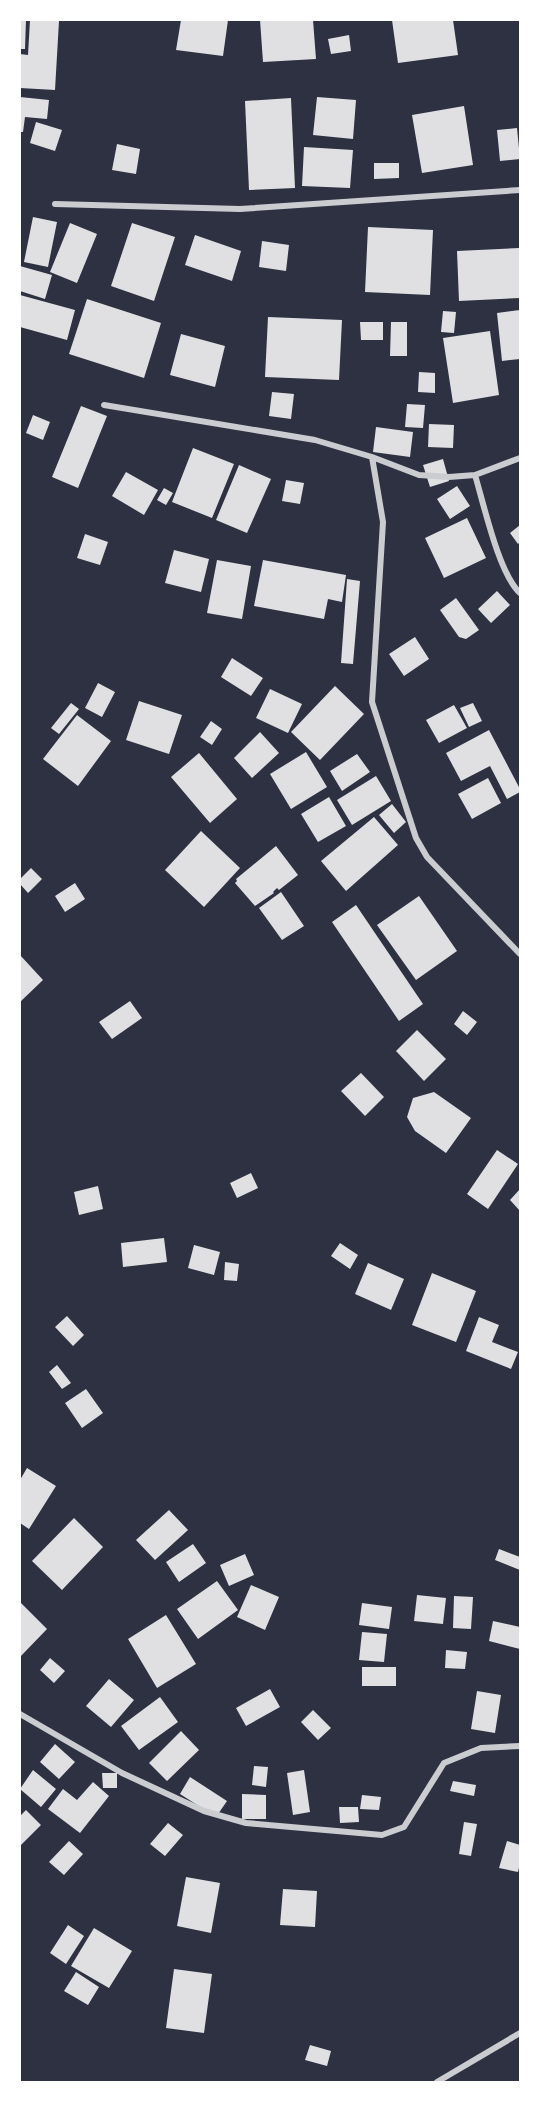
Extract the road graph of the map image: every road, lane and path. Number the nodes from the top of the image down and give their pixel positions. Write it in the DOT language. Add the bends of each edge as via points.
graph roads {
  1 [pos="520,190"];
  2 [pos="55,204"];
  3 [pos="104,405"];
  4 [pos="372,457"];
  5 [pos="520,458"];
  6 [pos="475,475"];
  7 [pos="520,593"];
  8 [pos="520,954"];
  9 [pos="20,1714"];
  10 [pos="520,1746"];
  11 [pos="520,2033"];
  12 [pos="437,2082"];
  1 -- 2 [label="street" via="240,209"];
  3 -- 4 [label="street" via="315,440"];
  4 -- 6 [label="street" via="419,475"];
  4 -- 8 [label="street" via="383,522 372,702 416,838 428,857"];
  5 -- 6 [label="street"];
  6 -- 7 [label="street" via="504,570"];
  9 -- 10 [label="street" via="122,1773 204,1811 246,1823 382,1835 404,1827 444,1763 481,1748"];
  11 -- 12 [label="street"];
}
